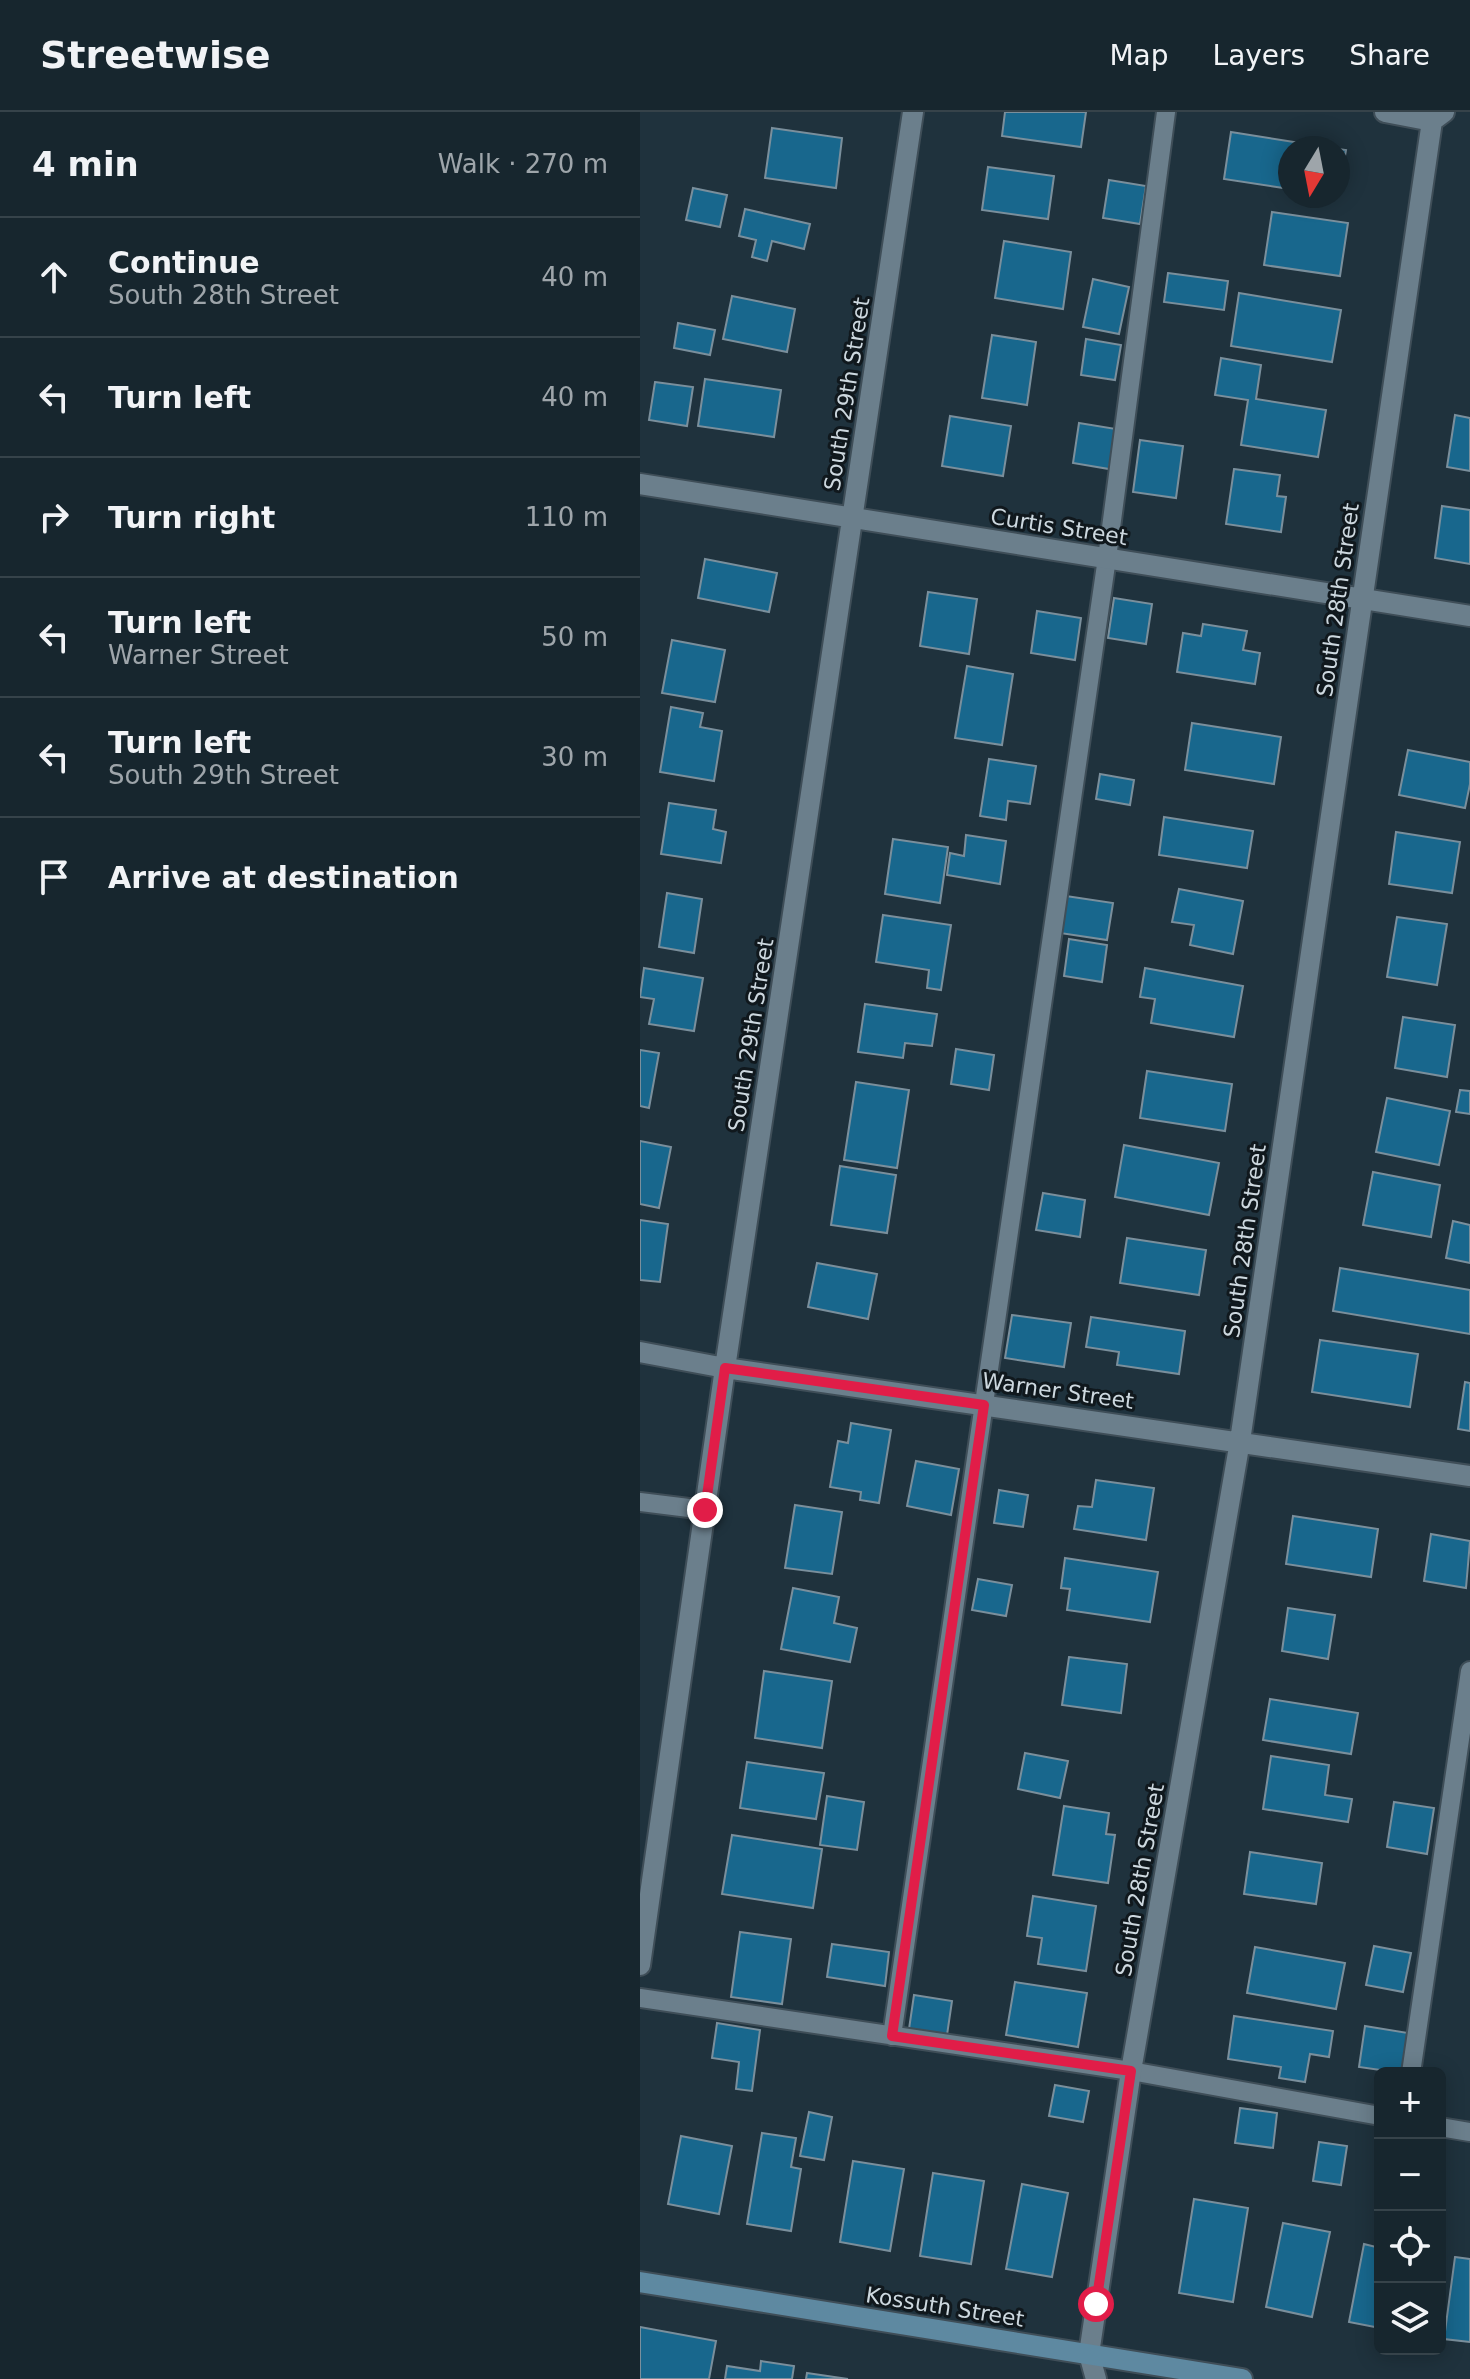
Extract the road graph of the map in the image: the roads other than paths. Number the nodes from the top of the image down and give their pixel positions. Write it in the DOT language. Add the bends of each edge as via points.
graph roads {
  1 [pos="913,112"];
  2 [pos="1166,112"];
  3 [pos="1385,112"];
  4 [pos="1438,117"];
  5 [pos="640,484"];
  6 [pos="852,518"];
  7 [pos="1107,558"];
  8 [pos="1362,600"];
  9 [pos="1470,616"];
  10 [pos="640,1352"];
  11 [pos="725,1368"];
  12 [pos="984,1405"];
  13 [pos="1240,1441"];
  14 [pos="1470,1476"];
  15 [pos="640,1502"];
  16 [pos="705,1510"];
  17 [pos="1470,1671"];
  18 [pos="640,1965"];
  19 [pos="640,1998"];
  20 [pos="892,2036"];
  21 [pos="1412,2067"];
  22 [pos="1131,2071"];
  23 [pos="1374,2115"];
  24 [pos="1446,2128"];
  25 [pos="1470,2132"];
  26 [pos="640,2282"];
  27 [pos="1089,2354"];
  28 [pos="1096,2379"];
  29 [pos="1242,2379"];
  1 -- 6 [label="street, South 29th Street"];
  2 -- 7 [label="lane"];
  3 -- 4 [label="street"];
  4 -- 8 [label="street, South 28th Street"];
  5 -- 6 [label="street, Curtis Street"];
  6 -- 7 [label="street, Curtis Street"];
  6 -- 11 [label="street, South 29th Street"];
  7 -- 8 [label="street, Curtis Street"];
  7 -- 12 [label="lane"];
  8 -- 9 [label="street, Curtis Street"];
  8 -- 13 [label="street, South 28th Street"];
  10 -- 11 [label="street, Warner Street"];
  11 -- 12 [label="street, Warner Street"];
  11 -- 16 [label="street, South 29th Street"];
  12 -- 13 [label="street, Warner Street"];
  12 -- 20 [label="lane"];
  13 -- 14 [label="street, Warner Street"];
  13 -- 22 [label="street, South 28th Street"];
  15 -- 16 [label="lane"];
  16 -- 18 [label="street, South 29th Street"];
  17 -- 21 [label="lane"];
  19 -- 20 [label="lane"];
  20 -- 22 [label="lane"];
  22 -- 23 [label="lane"];
  22 -- 27 [label="street, South 28th Street"];
  24 -- 25 [label="lane"];
  26 -- 27 [label="street, Kossuth Street"];
  27 -- 28 [label="street, South 28th Street"];
  27 -- 29 [label="street, Kossuth Street"];
}
